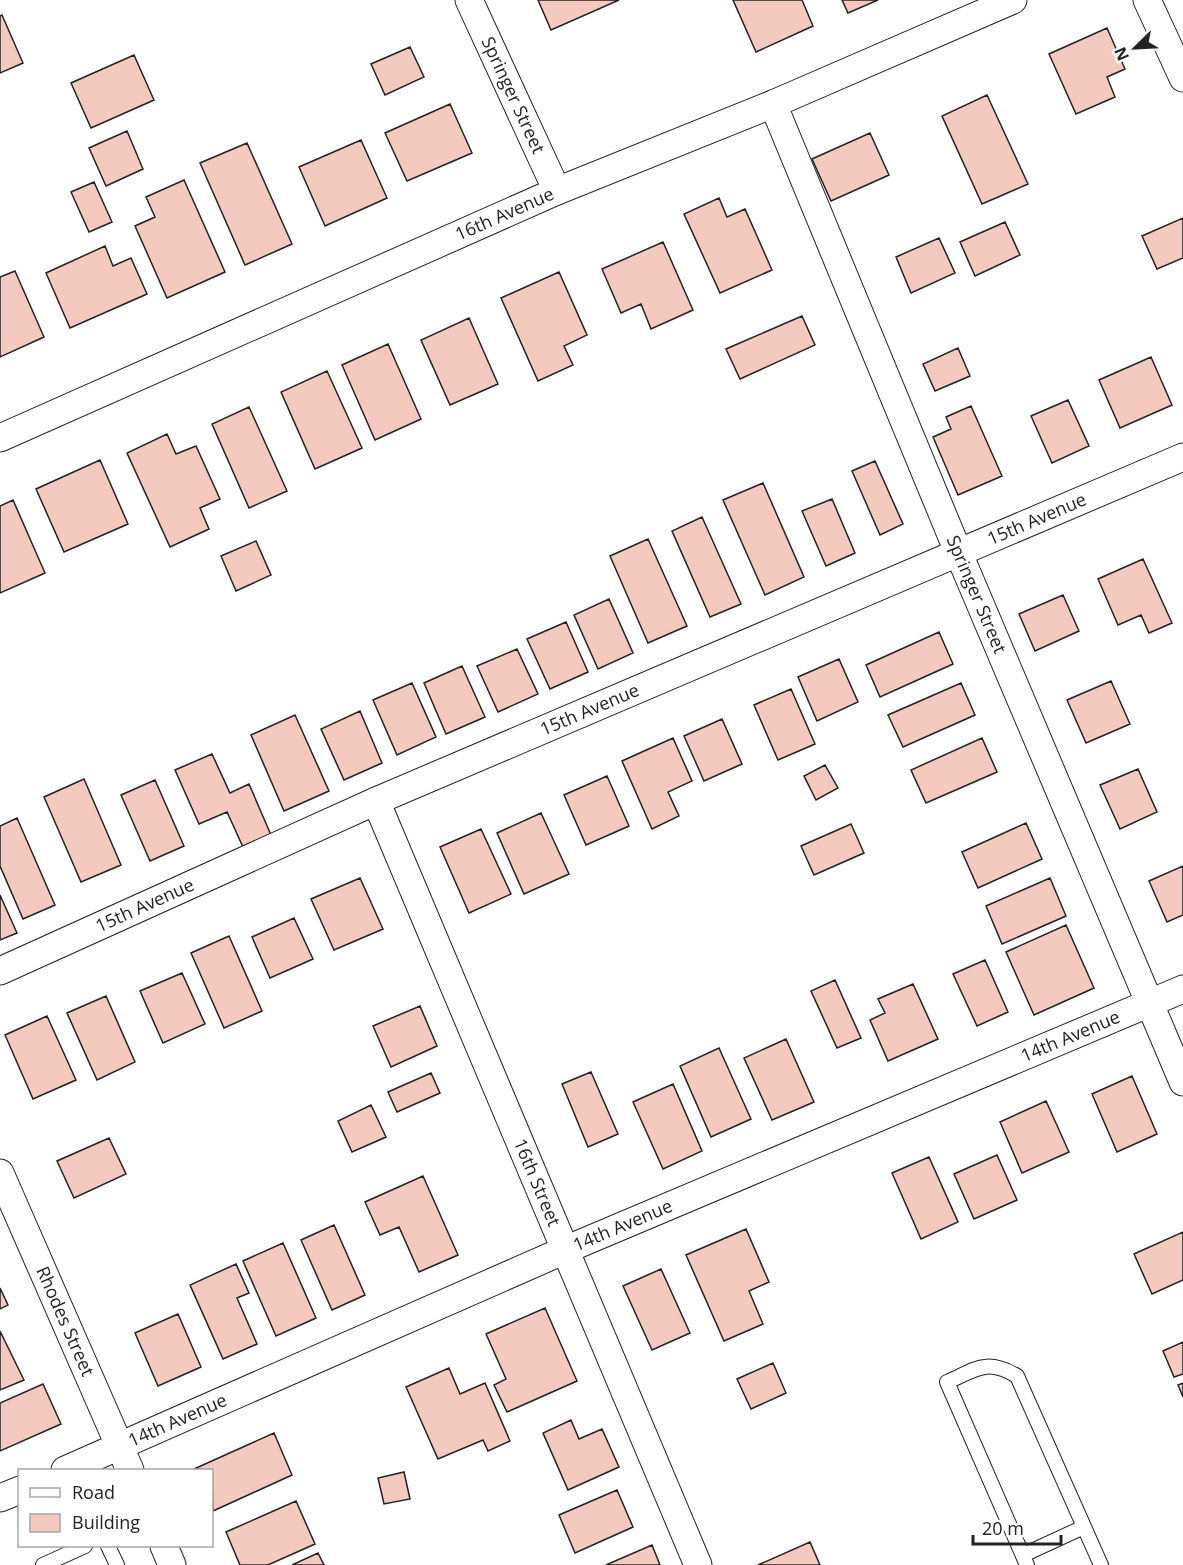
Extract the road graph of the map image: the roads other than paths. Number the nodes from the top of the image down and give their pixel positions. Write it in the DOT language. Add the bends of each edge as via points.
graph roads {
  1 [pos="469,0"];
  2 [pos="1013,0"];
  3 [pos="1147,0"];
  4 [pos="1183,78"];
  5 [pos="773,104"];
  6 [pos="557,191"];
  7 [pos="0,438"];
  8 [pos="1183,457"];
  9 [pos="959,554"];
  10 [pos="376,801"];
  11 [pos="0,971"];
  12 [pos="1183,989"];
  13 [pos="1149,1003"];
  14 [pos="1183,1082"];
  15 [pos="0,1173"];
  16 [pos="565,1250"];
  17 [pos="125,1459"];
  18 [pos="70,1469"];
  19 [pos="18,1491"];
  20 [pos="0,1498"];
  21 [pos="1084,1527"];
  22 [pos="81,1547"];
  23 [pos="109,1547"];
  24 [pos="165,1547"];
  25 [pos="1025,1560"];
  26 [pos="43,1565"];
  27 [pos="117,1565"];
  28 [pos="172,1565"];
  29 [pos="698,1565"];
  30 [pos="1101,1565"];
  1 -- 6 [label="street, Springer Street"];
  2 -- 5 [label="street, 16th Avenue"];
  3 -- 4 [label="street"];
  5 -- 6 [label="street, 16th Avenue"];
  5 -- 9 [label="street, Springer Street"];
  6 -- 7 [label="street, 16th Avenue"];
  8 -- 9 [label="street, 15th Avenue"];
  9 -- 10 [label="street, 15th Avenue"];
  9 -- 13 [label="street, Springer Street"];
  10 -- 11 [label="street, 15th Avenue"];
  10 -- 16 [label="street, 16th Street"];
  12 -- 13 [label="street, 14th Avenue"];
  13 -- 14 [label="street, Springer Street"];
  13 -- 16 [label="street, 14th Avenue"];
  15 -- 17 [label="street, Rhodes Street"];
  16 -- 17 [label="street, 14th Avenue"];
  16 -- 29 [label="street, 16th Street"];
  17 -- 18 [label="street, 14th Avenue"];
  19 -- 20 [label="street"];
  21 -- 25 [label="lane"];
  21 -- 25 [label="lane" via="1017,1376 988,1365 947,1382"];
  21 -- 30 [label="lane"];
  22 -- 26 [label="lane"];
  23 -- 27 [label="lane"];
  24 -- 28 [label="street"];
}
